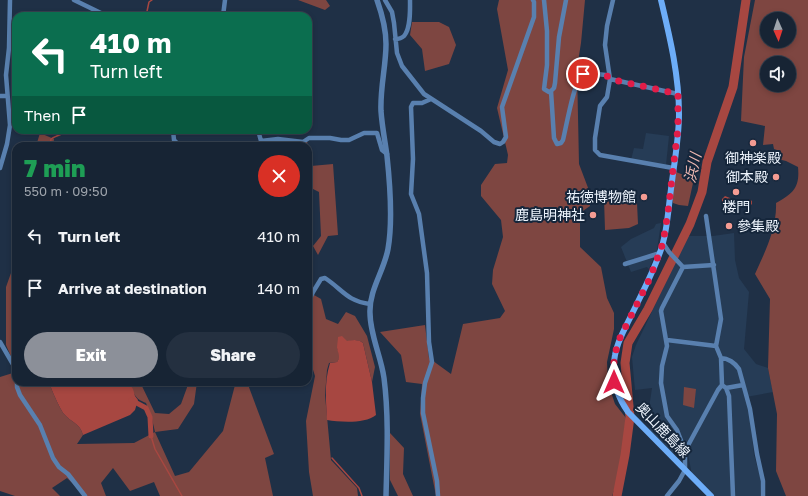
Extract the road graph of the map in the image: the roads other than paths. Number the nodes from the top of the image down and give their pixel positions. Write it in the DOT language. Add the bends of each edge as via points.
graph roads {
  1 [pos="10,0"];
  2 [pos="74,0"];
  3 [pos="225,0"];
  4 [pos="377,0"];
  5 [pos="385,0"];
  6 [pos="410,0"];
  7 [pos="533,0"];
  8 [pos="544,0"];
  9 [pos="566,0"];
  10 [pos="613,0"];
  11 [pos="661,0"];
  12 [pos="99,12"];
  13 [pos="224,12"];
  14 [pos="396,39"];
  15 [pos="610,79"];
  16 [pos="551,91"];
  17 [pos="678,94"];
  18 [pos="0,96"];
  19 [pos="7,96"];
  20 [pos="431,99"];
  21 [pos="264,142"];
  22 [pos="303,142"];
  23 [pos="303,142"];
  24 [pos="387,154"];
  25 [pos="0,168"];
  26 [pos="673,168"];
  27 [pos="706,216"];
  28 [pos="663,243"];
  29 [pos="660,253"];
  30 [pos="625,264"];
  31 [pos="714,265"];
  32 [pos="681,266"];
  33 [pos="312,294"];
  34 [pos="370,304"];
  35 [pos="667,340"];
  36 [pos="0,342"];
  37 [pos="716,346"];
  38 [pos="721,358"];
  39 [pos="12,363"];
  40 [pos="743,384"];
  41 [pos="17,386"];
  42 [pos="724,387"];
  43 [pos="685,451"];
  44 [pos="685,470"];
  45 [pos="85,496"];
  46 [pos="386,496"];
  47 [pos="438,496"];
  48 [pos="667,496"];
  49 [pos="711,496"];
  50 [pos="733,496"];
  51 [pos="763,496"];
  1 -- 19 [label="street"];
  2 -- 12 [label="street"];
  3 -- 13 [label="street"];
  4 -- 24 [label="street" via="386,45 381,90"];
  5 -- 14 [label="street" via="392,12"];
  6 -- 14 [label="street" via="410,17 405,36"];
  7 -- 20 [label="street" via="534,17 502,107 506,136 503,142 494,142"];
  8 -- 16 [label="street" via="547,31 544,88"];
  9 -- 16 [label="street" via="559,37 555,83"];
  10 -- 15 [label="street" via="605,45"];
  11 -- 17 [label="main road, 奥山鹿島線" via="674,59"];
  14 -- 20 [label="street" via="402,66"];
  15 -- 16 [label="street" via="606,75 586,73 578,80 563,140 559,144 554,138"];
  15 -- 17 [label="street"];
  15 -- 26 [label="street" via="607,97 600,106 595,150 600,156"];
  17 -- 26 [label="main road, 奥山鹿島線" via="678,128"];
  18 -- 19 [label="street"];
  19 -- 25 [label="street" via="10,125"];
  20 -- 47 [label="street" via="413,103 411,107 411,194 419,214 427,273 432,362 425,382 423,413"];
  21 -- 22 [label="street" via="278,138"];
  23 -- 24 [label="street" via="309,138 349,140 364,133 377,133 382,150"];
  24 -- 34 [label="street" via="390,187 388,250"];
  26 -- 28 [label="main road, 奥山鹿島線"];
  27 -- 31 [label="street"];
  28 -- 29 [label="main road, 奥山鹿島線"];
  28 -- 32 [label="street"];
  29 -- 30 [label="street"];
  29 -- 44 [label="main road, 奥山鹿島線" via="619,340 613,370 614,382 621,402 628,412"];
  31 -- 32 [label="street"];
  31 -- 37 [label="street" via="721,319"];
  32 -- 35 [label="street" via="662,308"];
  33 -- 34 [label="street" via="321,279 325,278 345,295"];
  34 -- 46 [label="street" via="370,322 384,376 387,407"];
  35 -- 37 [label="street"];
  35 -- 43 [label="street" via="661,383 667,416 678,430"];
  36 -- 39 [label="street"];
  37 -- 38 [label="street"];
  38 -- 40 [label="street" via="728,359 736,365"];
  38 -- 42 [label="street"];
  40 -- 42 [label="street"];
  40 -- 51 [label="street" via="764,481"];
  41 -- 45 [label="street" via="40,425 53,458"];
  42 -- 43 [label="street" via="718,390"];
  42 -- 50 [label="street" via="729,396"];
  43 -- 44 [label="street"];
  44 -- 48 [label="street" via="680,481"];
  44 -- 49 [label="main road, 奥山鹿島線"];
}
